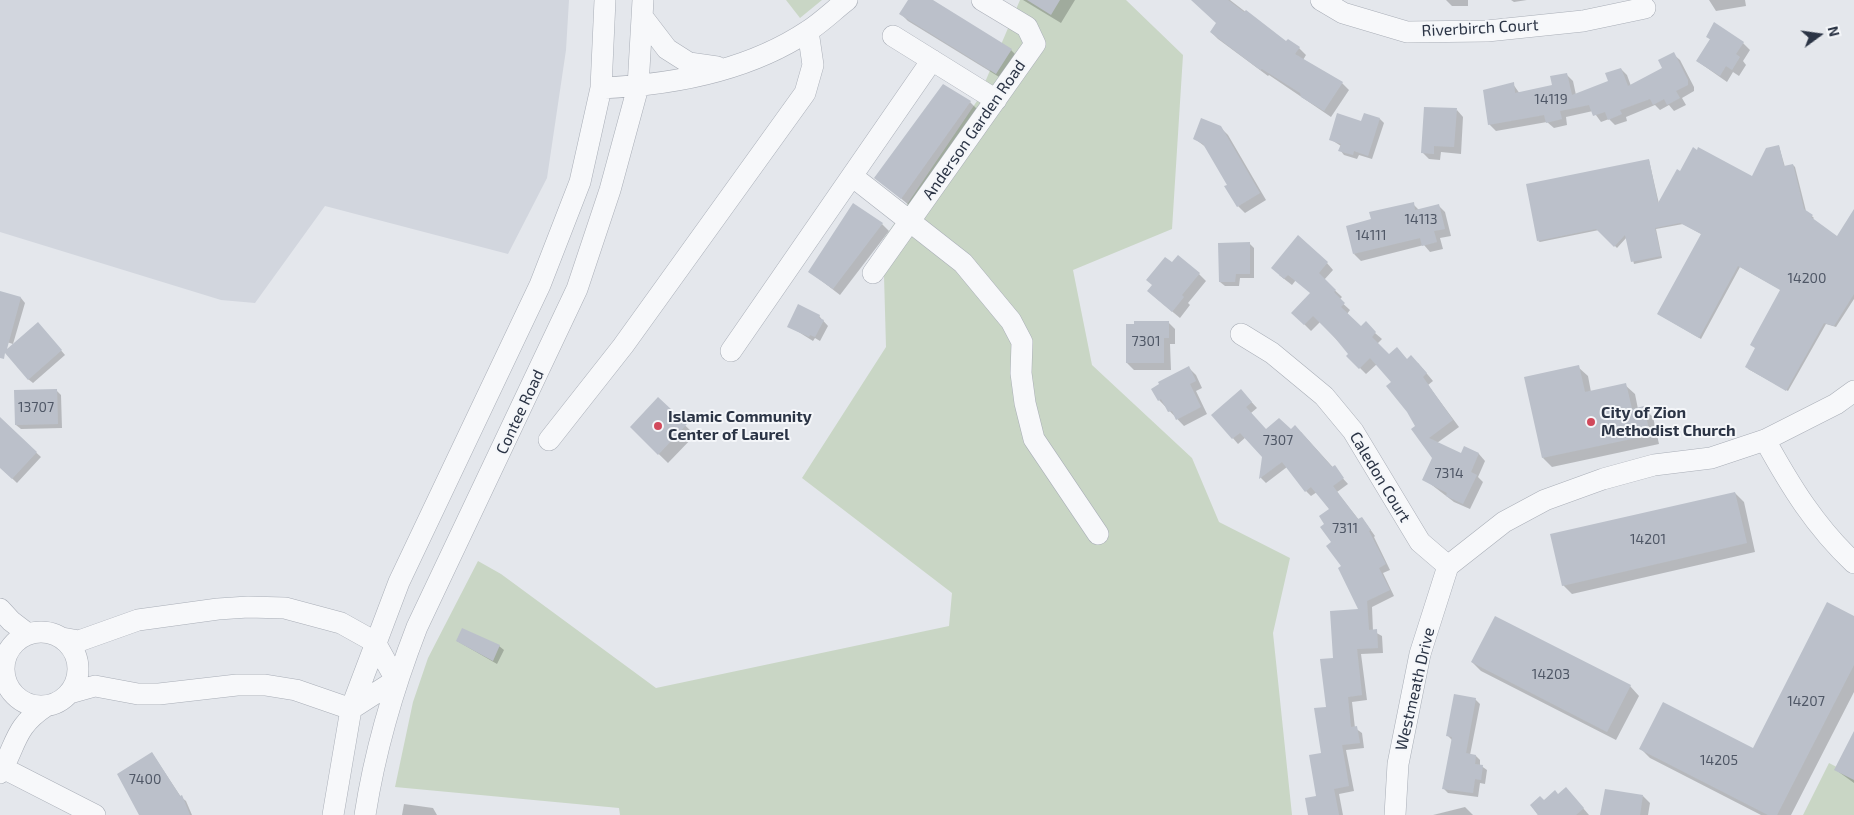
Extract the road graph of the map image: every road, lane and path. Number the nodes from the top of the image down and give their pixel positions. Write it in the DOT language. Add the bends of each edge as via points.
graph roads {
  1 [pos="605,0"];
  2 [pos="847,0"];
  3 [pos="982,0"];
  4 [pos="1321,0"];
  5 [pos="1645,8"];
  6 [pos="644,10"];
  7 [pos="808,31"];
  8 [pos="893,36"];
  9 [pos="932,60"];
  10 [pos="728,68"];
  11 [pos="638,87"];
  12 [pos="601,88"];
  13 [pos="996,100"];
  14 [pos="852,176"];
  15 [pos="910,221"];
  16 [pos="872,273"];
  17 [pos="1241,334"];
  18 [pos="731,350"];
  19 [pos="1854,391"];
  20 [pos="549,440"];
  21 [pos="1765,440"];
  22 [pos="1098,534"];
  23 [pos="1854,563"];
  24 [pos="1448,566"];
  25 [pos="5,615"];
  26 [pos="62,638"];
  27 [pos="21,639"];
  28 [pos="375,642"];
  29 [pos="396,680"];
  30 [pos="70,693"];
  31 [pos="14,694"];
  32 [pos="46,706"];
  33 [pos="351,709"];
  34 [pos="14,742"];
  35 [pos="2,771"];
  36 [pos="94,815"];
  37 [pos="333,815"];
  38 [pos="365,815"];
  39 [pos="1394,815"];
  1 -- 12 [label="street"];
  2 -- 7 [label="street"];
  3 -- 13 [label="street, Anderson Garden Road" via="1028,27 1035,44"];
  4 -- 5 [label="street, Riverbirch Court" via="1343,13 1407,32 1487,30 1583,21"];
  6 -- 10 [label="street" via="667,49 689,63"];
  6 -- 11 [label="street, Contee Road"];
  7 -- 10 [label="street" via="760,56"];
  7 -- 20 [label="street" via="813,65 805,93 623,346"];
  8 -- 9 [label="street"];
  9 -- 13 [label="street"];
  9 -- 14 [label="street"];
  10 -- 11 [label="street"];
  11 -- 12 [label="street"];
  11 -- 29 [label="street, Contee Road" via="610,190 577,290 417,627"];
  12 -- 28 [label="street" via="580,182 540,285 398,582"];
  13 -- 15 [label="street, Anderson Garden Road"];
  14 -- 15 [label="street"];
  14 -- 18 [label="street"];
  15 -- 16 [label="street, Anderson Garden Road"];
  15 -- 22 [label="street" via="963,263 1011,321 1022,342 1021,372 1034,439"];
  17 -- 24 [label="street, Caledon Court" via="1272,353 1324,396 1354,431 1420,542"];
  19 -- 21 [label="street" via="1836,404"];
  21 -- 23 [label="street" via="1794,493 1822,530"];
  21 -- 24 [label="street" via="1711,458 1654,465 1545,500 1504,522"];
  24 -- 39 [label="street, Westmeath Drive" via="1420,654 1398,764"];
  25 -- 27 [label="street"];
  26 -- 27 [label="street" via="51,633"];
  26 -- 28 [label="street" via="79,641 138,620 248,607 285,608 318,616 341,623"];
  26 -- 30 [label="street" via="77,658 76,682"];
  27 -- 31 [label="street" via="5,663 4,674"];
  28 -- 29 [label="street"];
  28 -- 33 [label="street"];
  29 -- 33 [label="street"];
  29 -- 38 [label="street, Contee Road" via="381,730"];
  30 -- 32 [label="street"];
  30 -- 33 [label="street" via="94,686 138,694 159,694 265,685 296,690"];
  31 -- 32 [label="street" via="34,706"];
  31 -- 34 [label="street" via="18,717"];
  32 -- 34 [label="street" via="22,726"];
  33 -- 37 [label="street"];
  34 -- 35 [label="street"];
  35 -- 36 [label="street"];
}
